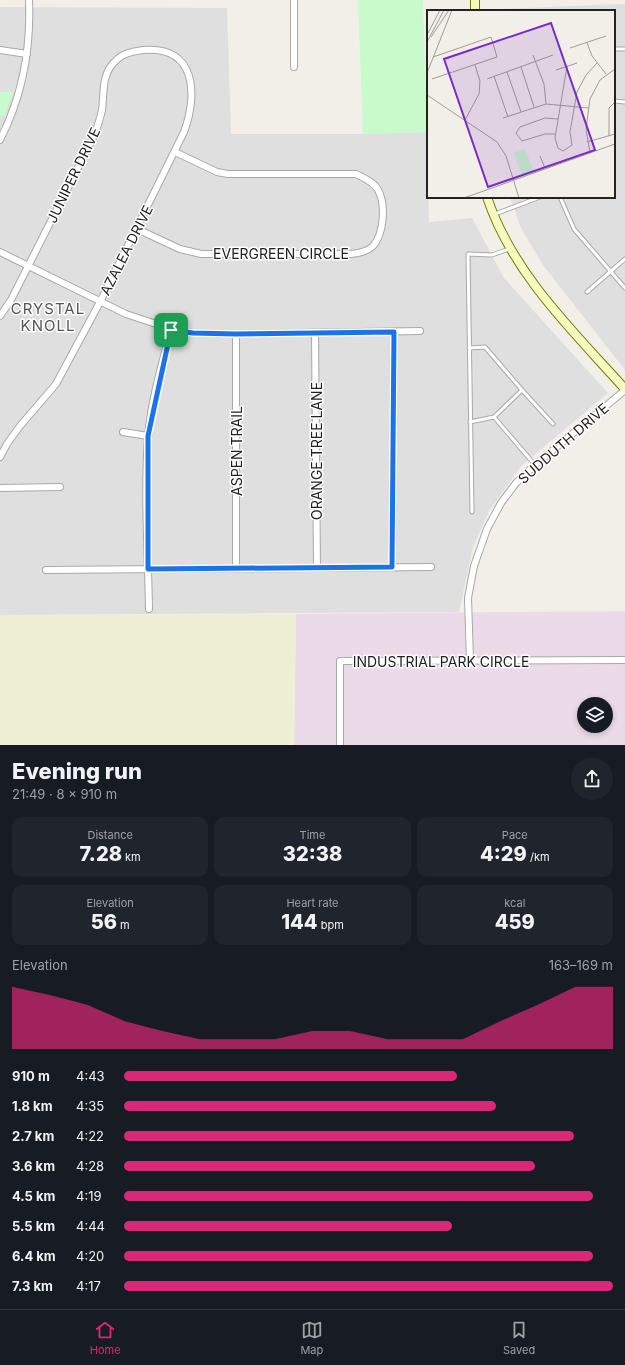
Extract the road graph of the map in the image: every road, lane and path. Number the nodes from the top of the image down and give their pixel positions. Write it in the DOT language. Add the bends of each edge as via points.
graph roads {
  1 [pos="29,0"];
  2 [pos="294,0"];
  3 [pos="0,50"];
  4 [pos="147,50"];
  5 [pos="26,54"];
  6 [pos="294,67"];
  7 [pos="0,140"];
  8 [pos="175,152"];
  9 [pos="487,198"];
  10 [pos="537,198"];
  11 [pos="560,198"];
  12 [pos="493,215"];
  13 [pos="137,229"];
  14 [pos="511,248"];
  15 [pos="0,252"];
  16 [pos="625,259"];
  17 [pos="28,266"];
  18 [pos="611,271"];
  19 [pos="625,288"];
  20 [pos="587,292"];
  21 [pos="100,302"];
  22 [pos="0,316"];
  23 [pos="171,330"];
  24 [pos="420,331"];
  25 [pos="394,332"];
  26 [pos="236,334"];
  27 [pos="315,334"];
  28 [pos="469,348"];
  29 [pos="522,390"];
  30 [pos="625,390"];
  31 [pos="494,417"];
  32 [pos="470,422"];
  33 [pos="553,424"];
  34 [pos="123,432"];
  35 [pos="148,436"];
  36 [pos="0,457"];
  37 [pos="535,465"];
  38 [pos="60,487"];
  39 [pos="0,488"];
  40 [pos="472,512"];
  41 [pos="431,566"];
  42 [pos="392,567"];
  43 [pos="236,568"];
  44 [pos="317,568"];
  45 [pos="148,569"];
  46 [pos="46,570"];
  47 [pos="150,609"];
  48 [pos="470,660"];
  49 [pos="625,660"];
  50 [pos="340,745"];
  1 -- 5 [label="street"];
  2 -- 6 [label="street"];
  3 -- 5 [label="street"];
  4 -- 8 [label="street, AZALEA DRIVE" via="177,56 189,74 192,89 189,118"];
  4 -- 17 [label="street, JUNIPER DRIVE" via="118,57 110,67 104,85 102,111 94,136"];
  5 -- 7 [label="street" via="16,101"];
  8 -- 13 [label="street, AZALEA DRIVE"];
  8 -- 13 [label="street, EVERGREEN CIRCLE" via="217,172 228,174 356,174 378,189 381,198 382,232 373,246 363,252 350,254 201,254 180,249"];
  9 -- 12 [label="main road"];
  10 -- 12 [label="lane"];
  11 -- 18 [label="lane" via="574,229"];
  12 -- 14 [label="main road"];
  13 -- 21 [label="street, AZALEA DRIVE"];
  14 -- 28 [label="lane" via="492,255 468,254"];
  14 -- 30 [label="main road" via="540,293"];
  15 -- 17 [label="street"];
  16 -- 18 [label="lane"];
  17 -- 21 [label="street"];
  17 -- 22 [label="street, JUNIPER DRIVE"];
  18 -- 19 [label="lane"];
  18 -- 20 [label="lane"];
  21 -- 23 [label="street"];
  21 -- 36 [label="street, AZALEA DRIVE" via="56,384 20,426"];
  23 -- 26 [label="street"];
  23 -- 35 [label="street"];
  24 -- 25 [label="street"];
  25 -- 27 [label="street"];
  25 -- 42 [label="street"];
  26 -- 27 [label="street"];
  26 -- 43 [label="street, ASPEN TRAIL"];
  27 -- 44 [label="street, ORANGE TREE LANE"];
  28 -- 29 [label="lane" via="485,347"];
  28 -- 32 [label="lane"];
  29 -- 31 [label="lane"];
  29 -- 33 [label="lane"];
  30 -- 37 [label="street, SUDDUTH DRIVE"];
  31 -- 32 [label="lane"];
  31 -- 37 [label="lane"];
  32 -- 40 [label="lane"];
  34 -- 35 [label="street"];
  35 -- 45 [label="street"];
  37 -- 48 [label="street, SUDDUTH DRIVE" via="516,483 486,529 474,566 468,598"];
  38 -- 39 [label="street"];
  41 -- 42 [label="street"];
  42 -- 44 [label="street"];
  43 -- 44 [label="street"];
  43 -- 45 [label="street"];
  45 -- 46 [label="street"];
  45 -- 47 [label="street"];
  48 -- 49 [label="street, INDUSTRIAL PARK CIRCLE"];
  48 -- 50 [label="street, INDUSTRIAL PARK CIRCLE" via="340,661"];
}
